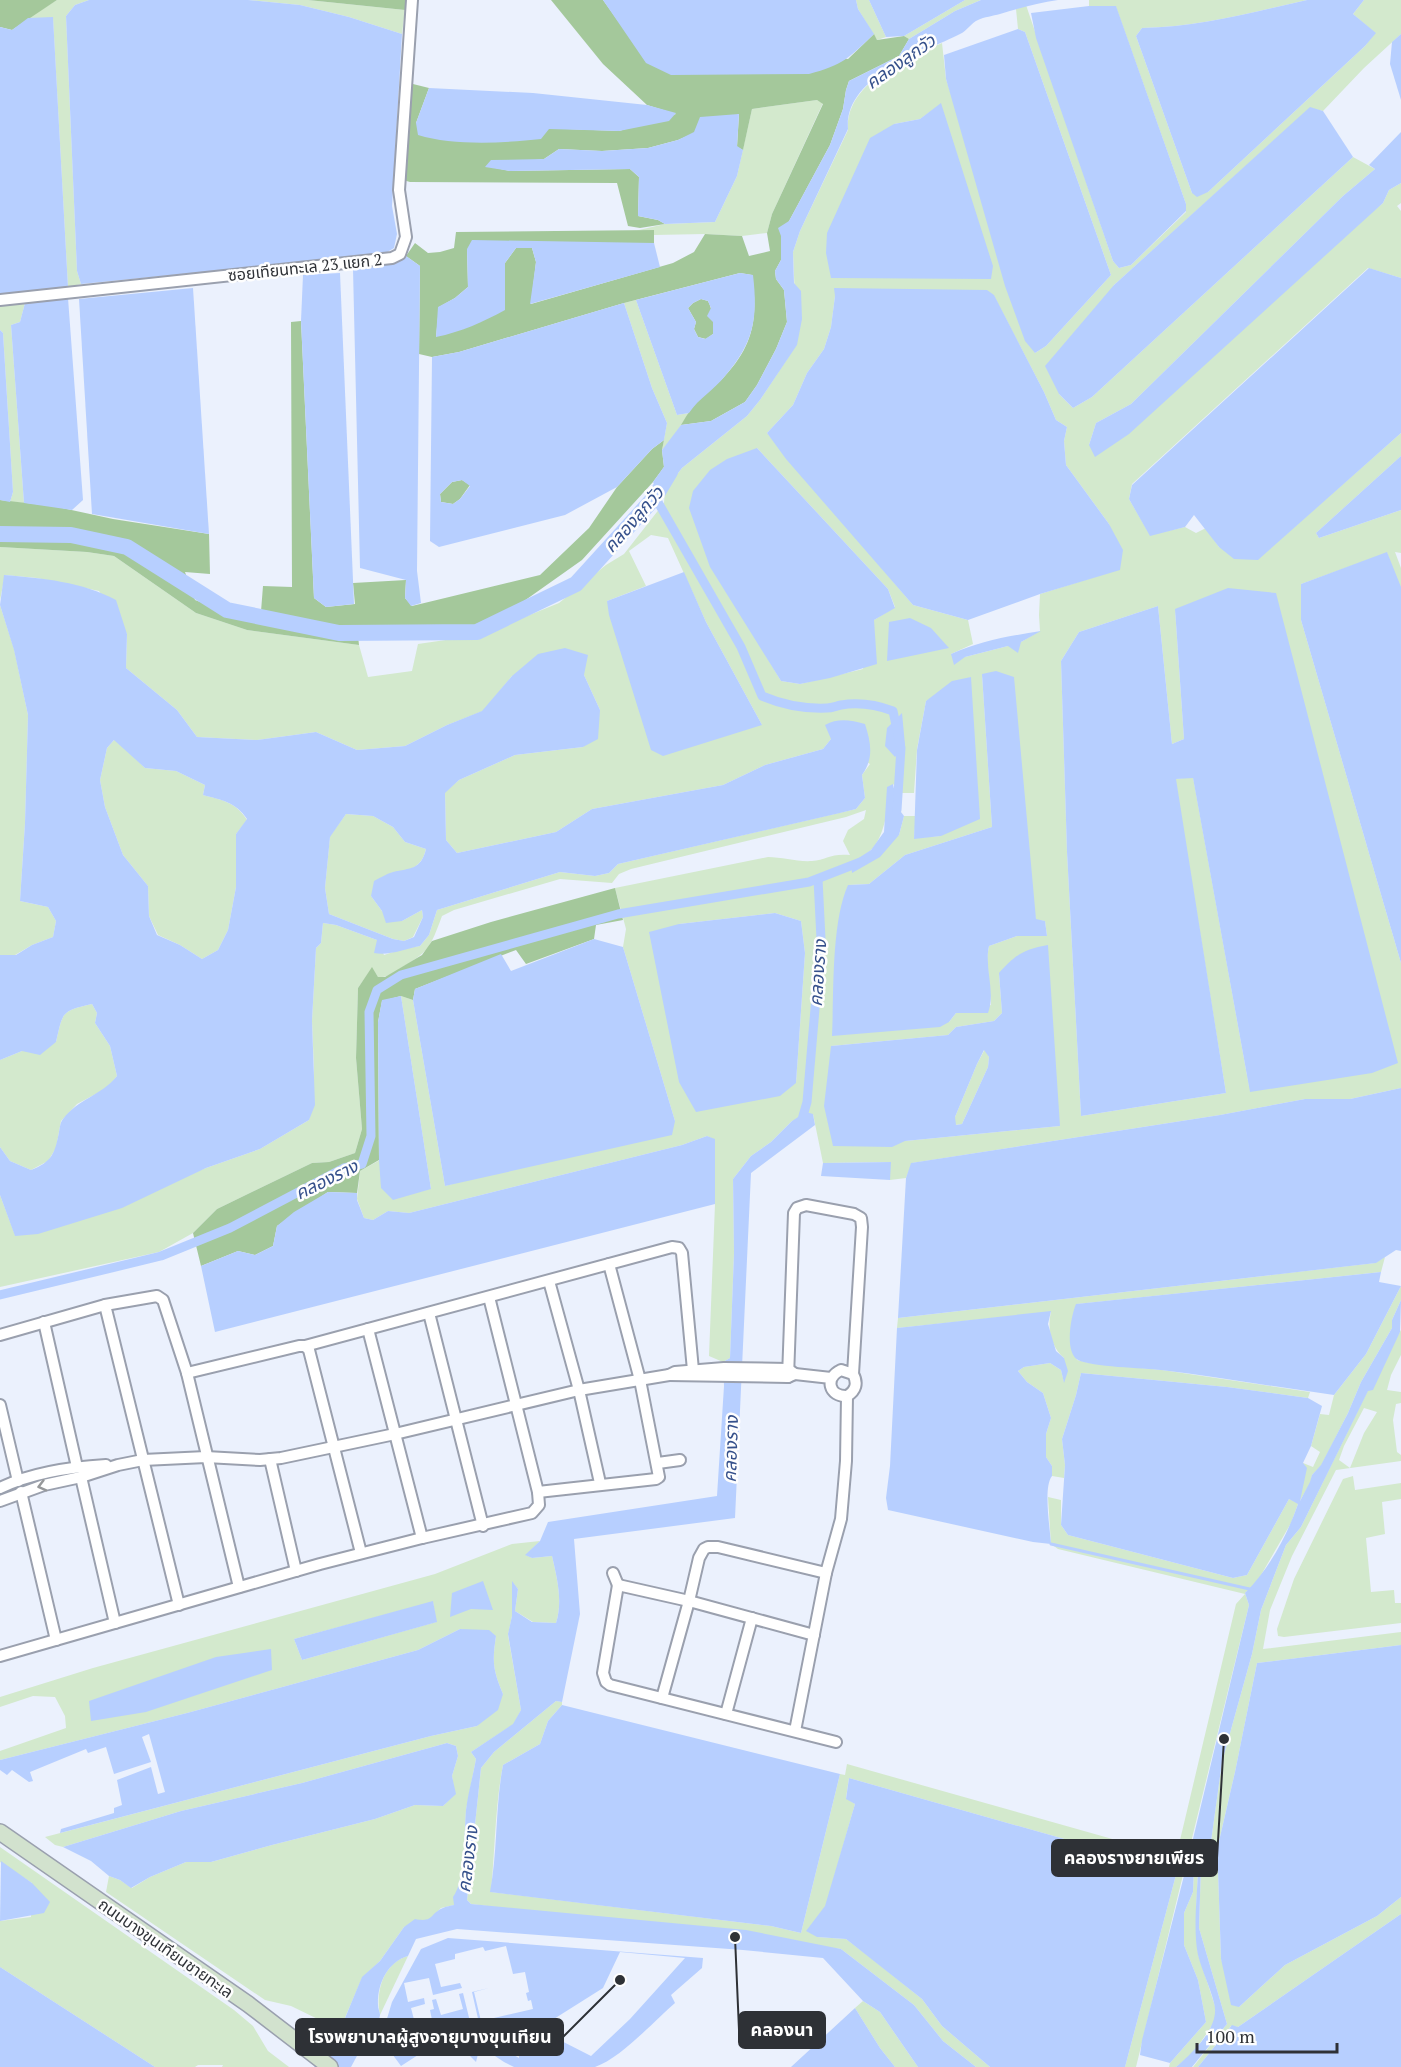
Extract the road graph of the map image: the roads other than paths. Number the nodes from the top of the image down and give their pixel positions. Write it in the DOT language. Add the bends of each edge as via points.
graph roads {
  1 [pos="412,5"];
  2 [pos="0,300"];
  3 [pos="609,1264"];
  4 [pos="549,1281"];
  5 [pos="489,1297"];
  6 [pos="105,1305"];
  7 [pos="429,1313"];
  8 [pos="44,1322"];
  9 [pos="368,1329"];
  10 [pos="0,1335"];
  11 [pos="304,1346"];
  12 [pos="693,1370"];
  13 [pos="724,1372"];
  14 [pos="187,1373"];
  15 [pos="790,1374"];
  16 [pos="853,1374"];
  17 [pos="669,1375"];
  18 [pos="831,1378"];
  19 [pos="640,1380"];
  20 [pos="579,1390"];
  21 [pos="847,1396"];
  22 [pos="0,1405"];
  23 [pos="517,1405"];
  24 [pos="457,1420"];
  25 [pos="395,1434"];
  26 [pos="334,1446"];
  27 [pos="206,1457"];
  28 [pos="270,1459"];
  29 [pos="143,1460"];
  30 [pos="680,1460"];
  31 [pos="658,1463"];
  32 [pos="79,1472"];
  33 [pos="600,1484"];
  34 [pos="20,1486"];
  35 [pos="0,1488"];
  36 [pos="538,1492"];
  37 [pos="0,1501"];
  38 [pos="483,1526"];
  39 [pos="422,1538"];
  40 [pos="361,1553"];
  41 [pos="296,1571"];
  42 [pos="613,1573"];
  43 [pos="826,1573"];
  44 [pos="618,1585"];
  45 [pos="239,1587"];
  46 [pos="689,1601"];
  47 [pos="179,1605"];
  48 [pos="752,1618"];
  49 [pos="116,1623"];
  50 [pos="814,1635"];
  51 [pos="56,1640"];
  52 [pos="0,1656"];
  53 [pos="662,1698"];
  54 [pos="726,1714"];
  55 [pos="795,1731"];
  56 [pos="836,1742"];
  57 [pos="0,1832"];
  58 [pos="324,2062"];
  1 -- 2 [label="street, ซอยเทียนทะเล 23 แยก 2" via="399,190 406,237 400,254 392,258"];
  3 -- 4 [label="street"];
  3 -- 12 [label="street" via="679,1248"];
  3 -- 19 [label="street"];
  4 -- 5 [label="street"];
  4 -- 20 [label="street"];
  5 -- 7 [label="street"];
  5 -- 23 [label="street"];
  6 -- 8 [label="street"];
  6 -- 14 [label="street" via="161,1297"];
  6 -- 29 [label="street"];
  7 -- 9 [label="street"];
  7 -- 24 [label="street"];
  8 -- 10 [label="street"];
  8 -- 32 [label="street"];
  9 -- 11 [label="street"];
  9 -- 25 [label="street"];
  11 -- 14 [label="street"];
  11 -- 26 [label="street" via="309,1350"];
  12 -- 13 [label="street"];
  12 -- 17 [label="street"];
  13 -- 15 [label="street"];
  13 -- 17 [label="street"];
  14 -- 27 [label="street"];
  15 -- 16 [label="street" via="794,1213 806,1205 861,1218"];
  15 -- 18 [label="street"];
  16 -- 18 [label="street" via="841,1370"];
  16 -- 21 [label="street" via="856,1386"];
  17 -- 19 [label="street"];
  18 -- 21 [label="street" via="832,1390"];
  19 -- 20 [label="street"];
  19 -- 31 [label="street"];
  20 -- 23 [label="street"];
  20 -- 33 [label="street"];
  21 -- 43 [label="street" via="841,1519"];
  22 -- 34 [label="street"];
  23 -- 24 [label="street"];
  23 -- 36 [label="street"];
  24 -- 25 [label="street"];
  24 -- 38 [label="street"];
  25 -- 26 [label="street"];
  25 -- 39 [label="street"];
  26 -- 28 [label="street"];
  26 -- 40 [label="street"];
  27 -- 28 [label="street"];
  27 -- 29 [label="street"];
  27 -- 45 [label="street"];
  28 -- 41 [label="street"];
  29 -- 32 [label="street"];
  29 -- 47 [label="street"];
  30 -- 31 [label="street"];
  31 -- 33 [label="street" via="660,1473 656,1479"];
  32 -- 34 [label="street" via="39,1474"];
  32 -- 49 [label="street"];
  33 -- 36 [label="street"];
  34 -- 35 [label="street"];
  34 -- 37 [label="street"];
  34 -- 51 [label="street"];
  36 -- 38 [label="street" via="538,1505 532,1514"];
  38 -- 39 [label="street"];
  39 -- 40 [label="street"];
  40 -- 41 [label="street"];
  41 -- 45 [label="street"];
  42 -- 44 [label="street"];
  43 -- 46 [label="street" via="708,1547 699,1558"];
  43 -- 50 [label="street"];
  44 -- 46 [label="street"];
  44 -- 53 [label="street" via="603,1673 606,1682"];
  45 -- 47 [label="street"];
  46 -- 48 [label="street"];
  46 -- 53 [label="street"];
  47 -- 49 [label="street"];
  48 -- 50 [label="street"];
  48 -- 54 [label="street"];
  49 -- 51 [label="street"];
  50 -- 55 [label="street"];
  51 -- 52 [label="street"];
  53 -- 54 [label="street"];
  54 -- 55 [label="street"];
  55 -- 56 [label="street"];
  57 -- 58 [label="main road, ถนนบางขุนเทียนชายทะเล" via="248,2004"];
}
